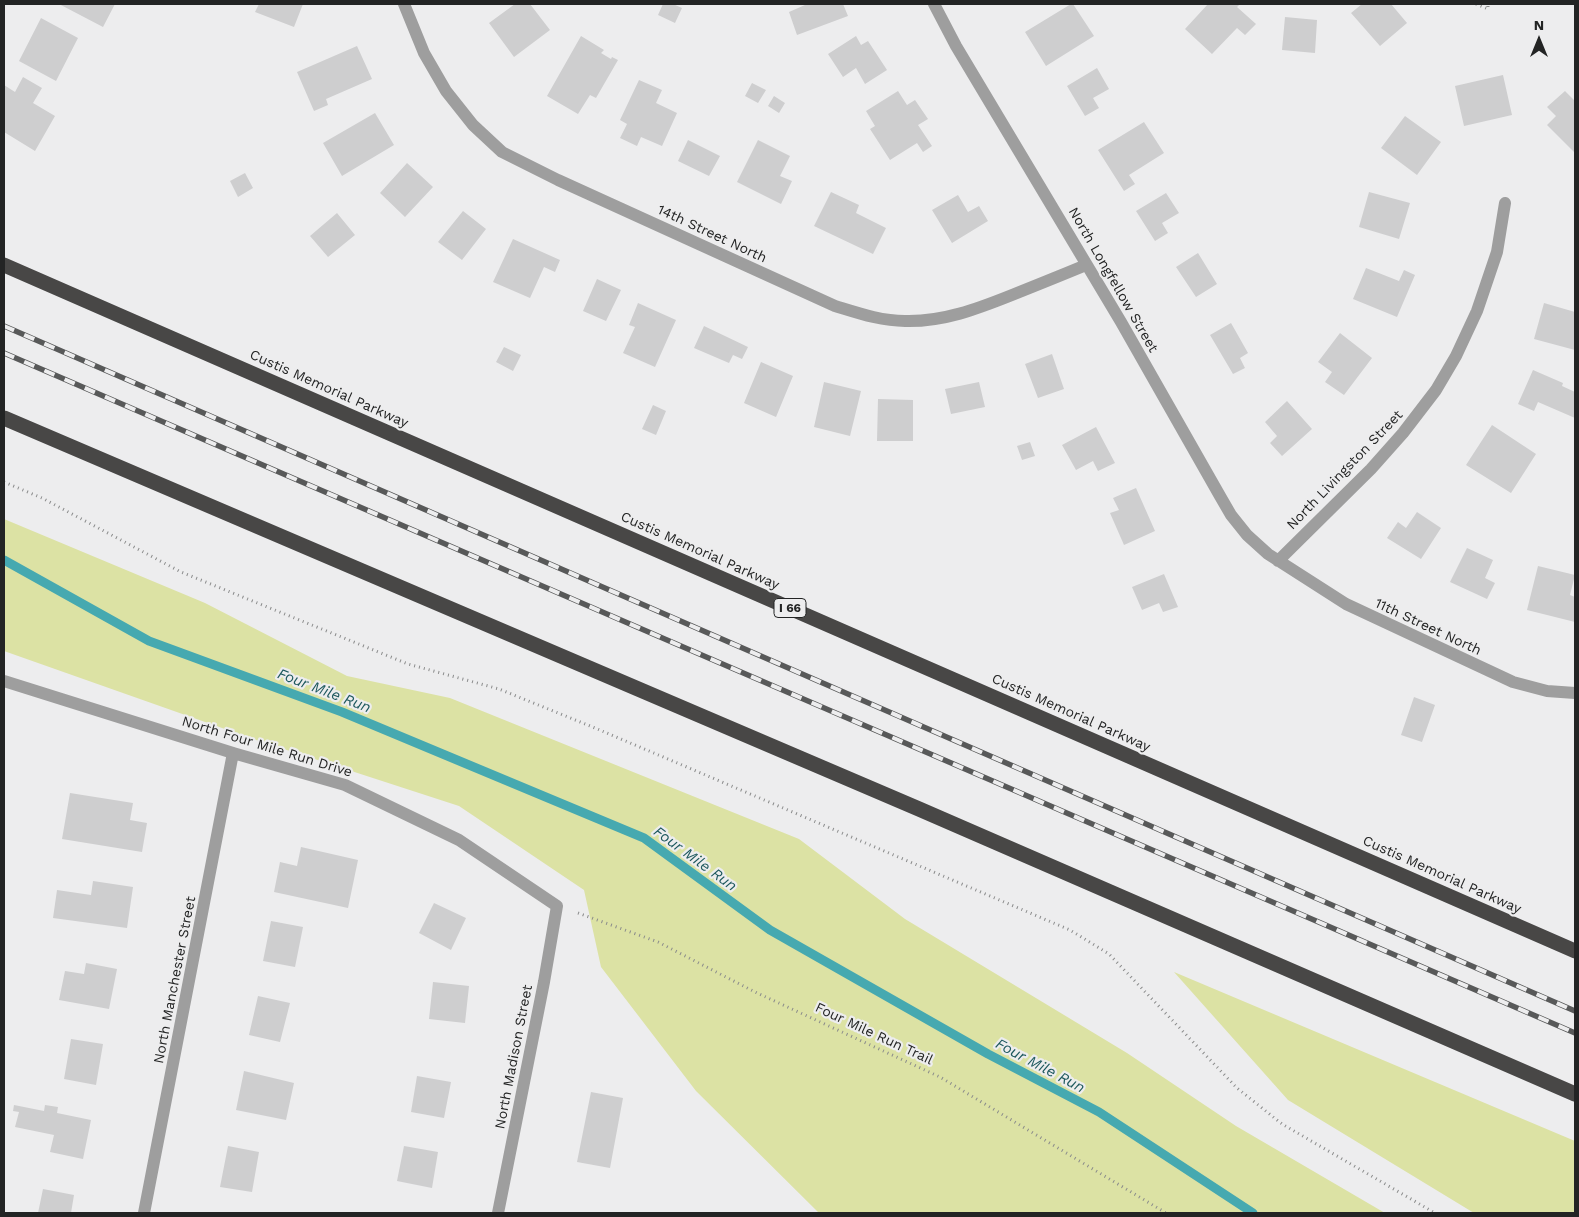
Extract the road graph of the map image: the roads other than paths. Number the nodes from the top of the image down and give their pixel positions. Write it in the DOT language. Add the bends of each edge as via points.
graph roads {
  1 [pos="404,4"];
  2 [pos="934,4"];
  3 [pos="1505,203"];
  4 [pos="4,265"];
  5 [pos="1086,265"];
  6 [pos="4,418"];
  7 [pos="1278,562"];
  8 [pos="4,680"];
  9 [pos="1575,693"];
  10 [pos="233,753"];
  11 [pos="557,906"];
  12 [pos="1575,950"];
  13 [pos="1575,1094"];
  14 [pos="144,1213"];
  15 [pos="498,1213"];
  1 -- 5 [label="street, 14th Street North" via="424,53 446,91 472,125 502,152 834,306 898,321 947,318"];
  2 -- 5 [label="street, North Longfellow Street"];
  3 -- 7 [label="street, North Livingston Street" via="1497,252 1477,311 1436,390 1409,427 1371,469"];
  4 -- 12 [label="highway, Custis Memorial Parkway / I 66"];
  5 -- 7 [label="street, North Longfellow Street" via="1231,515 1247,535"];
  6 -- 13 [label="highway" via="919,809"];
  7 -- 9 [label="street, 11th Street North" via="1360,612 1498,676 1527,687"];
  8 -- 10 [label="street, North Four Mile Run Drive"];
  10 -- 11 [label="street, North Four Mile Run Drive" via="345,786 459,840"];
  10 -- 14 [label="street, North Manchester Street"];
  11 -- 15 [label="street, North Madison Street"];
}
